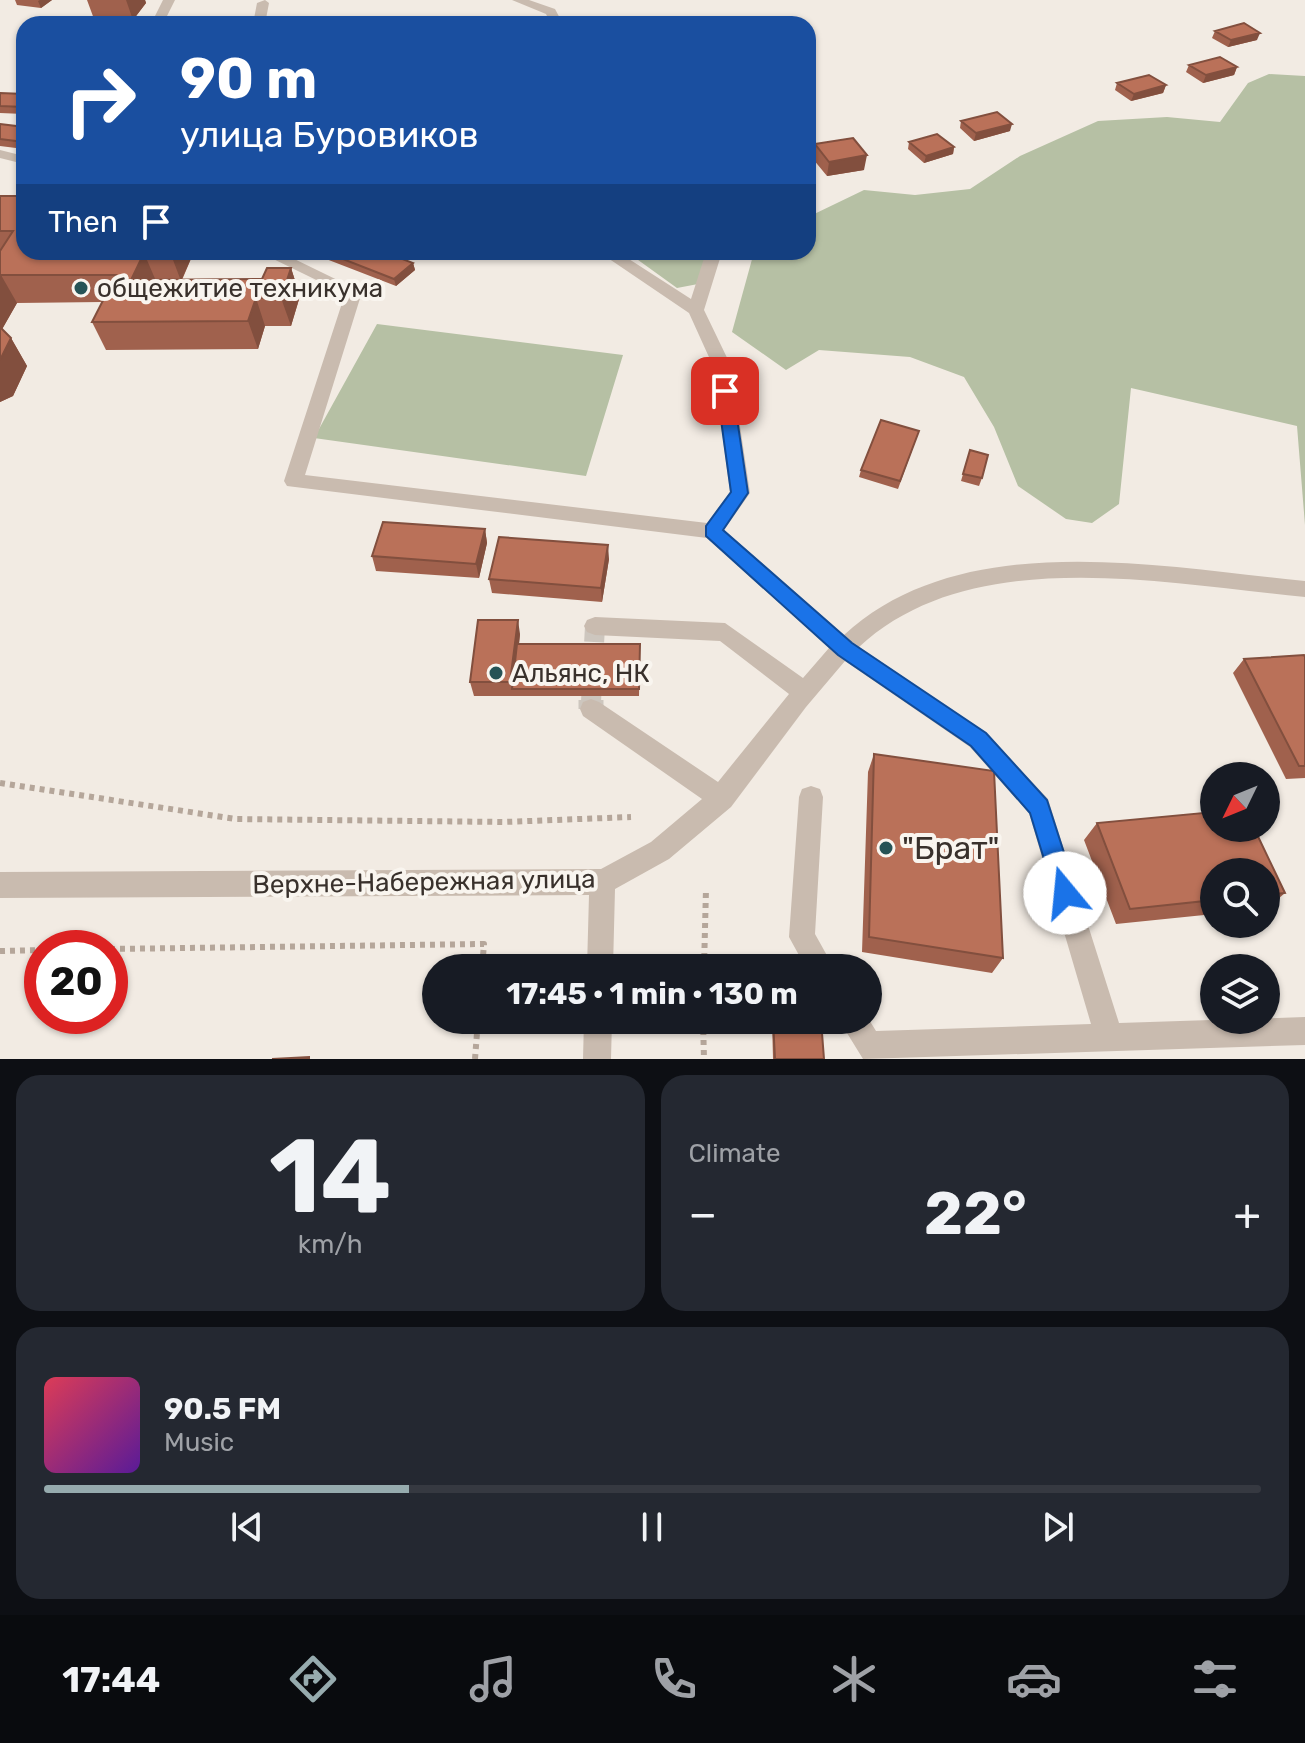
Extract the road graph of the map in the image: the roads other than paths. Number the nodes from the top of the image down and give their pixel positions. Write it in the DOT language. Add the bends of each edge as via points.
graph roads {
  1 [pos="518,0"];
  2 [pos="263,3"];
  3 [pos="261,16"];
  4 [pos="553,16"];
  5 [pos="284,260"];
  6 [pos="619,260"];
  7 [pos="712,260"];
  8 [pos="696,310"];
  9 [pos="712,531"];
  10 [pos="1305,589"];
  11 [pos="595,626"];
  12 [pos="845,649"];
  13 [pos="804,692"];
  14 [pos="591,709"];
  15 [pos="811,797"];
  16 [pos="722,799"];
  17 [pos="602,882"];
  18 [pos="0,885"];
  19 [pos="600,954"];
  20 [pos="812,954"];
  21 [pos="1305,1031"];
  22 [pos="598,1034"];
  23 [pos="863,1034"];
  24 [pos="1109,1037"];
  25 [pos="876,1052"];
  26 [pos="597,1059"];
  1 -- 4 [label="street"];
  2 -- 3 [label="street"];
  5 -- 9 [label="street" via="354,292 294,481"];
  6 -- 8 [label="street"];
  7 -- 8 [label="street"];
  8 -- 9 [label="street" via="722,366 740,493"];
  9 -- 12 [label="street"];
  10 -- 12 [label="street, Верхне-Набережная улица" via="1072,570 994,574 943,587 889,612"];
  11 -- 13 [label="street" via="725,632"];
  12 -- 13 [label="street, Верхне-Набережная улица"];
  12 -- 24 [label="street" via="978,740 1039,807"];
  13 -- 16 [label="street, Верхне-Набережная улица"];
  14 -- 16 [label="street"];
  15 -- 20 [label="street" via="802,937"];
  16 -- 17 [label="street, Верхне-Набережная улица" via="665,849"];
  17 -- 18 [label="street, Верхне-Набережная улица"];
  17 -- 19 [label="street"];
  21 -- 24 [label="street"];
  22 -- 26 [label="street"];
  23 -- 25 [label="street"];
  24 -- 25 [label="street"];
}
